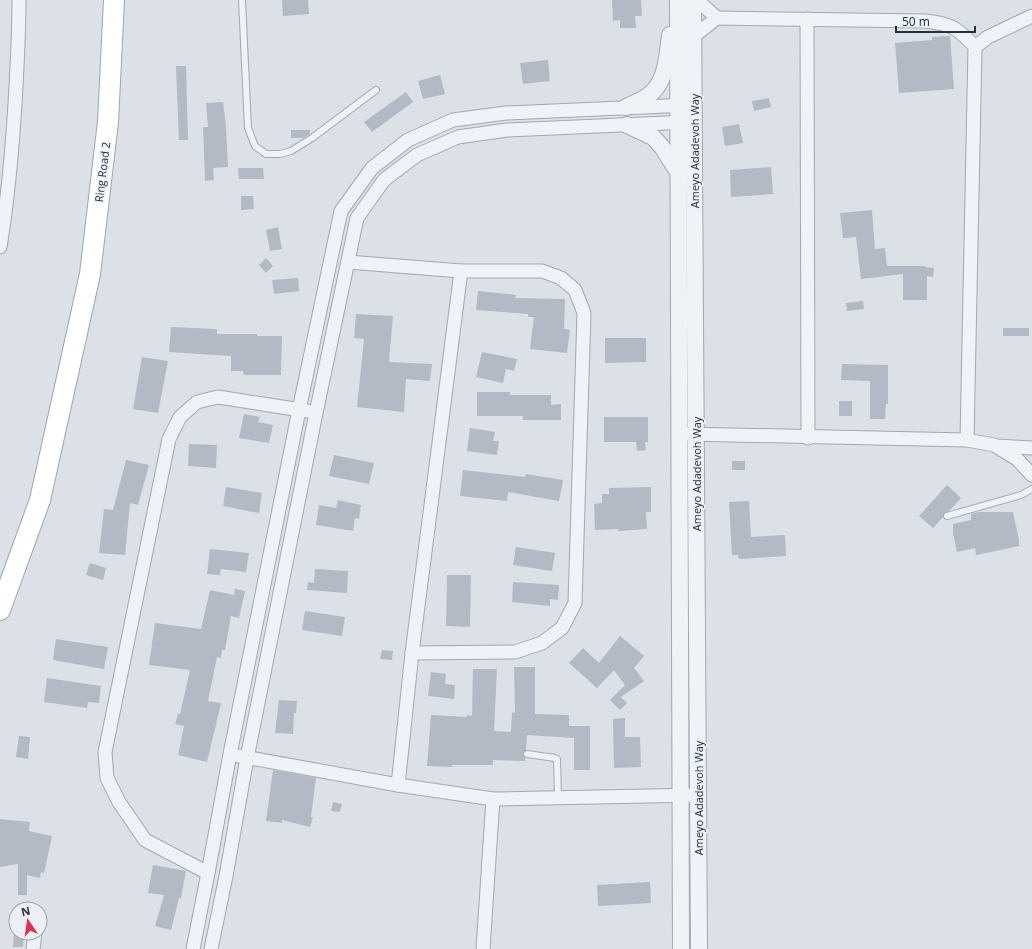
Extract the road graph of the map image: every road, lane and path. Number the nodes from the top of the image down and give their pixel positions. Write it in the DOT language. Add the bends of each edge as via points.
graph roads {
  1 [pos="19,0"];
  2 [pos="114,0"];
  3 [pos="242,0"];
  4 [pos="677,0"];
  5 [pos="693,0"];
  6 [pos="697,0"];
  7 [pos="717,18"];
  8 [pos="1031,18"];
  9 [pos="807,19"];
  10 [pos="694,36"];
  11 [pos="975,47"];
  12 [pos="376,90"];
  13 [pos="686,105"];
  14 [pos="626,107"];
  15 [pos="686,122"];
  16 [pos="627,125"];
  17 [pos="678,172"];
  18 [pos="0,247"];
  19 [pos="348,262"];
  20 [pos="461,271"];
  21 [pos="299,410"];
  22 [pos="316,413"];
  23 [pos="679,434"];
  24 [pos="696,435"];
  25 [pos="808,438"];
  26 [pos="967,440"];
  27 [pos="994,445"];
  28 [pos="1032,448"];
  29 [pos="1032,475"];
  30 [pos="1032,489"];
  31 [pos="947,516"];
  32 [pos="0,610"];
  33 [pos="412,653"];
  34 [pos="230,754"];
  35 [pos="527,754"];
  36 [pos="247,758"];
  37 [pos="398,785"];
  38 [pos="680,796"];
  39 [pos="698,796"];
  40 [pos="558,798"];
  41 [pos="493,799"];
  42 [pos="208,873"];
  43 [pos="700,947"];
  44 [pos="193,949"];
  45 [pos="210,949"];
  46 [pos="483,949"];
  47 [pos="681,949"];
  1 -- 18 [label="street" via="11,167"];
  2 -- 32 [label="main road, Ring Road 2" via="108,122 90,274 40,500"];
  3 -- 12 [label="lane" via="248,128 255,146 266,154 291,151"];
  4 -- 13 [label="street, Ameyo Adadevoh Way"];
  4 -- 14 [label="street" via="660,83 649,96"];
  5 -- 10 [label="street, Ameyo Adadevoh Way"];
  6 -- 7 [label="street"];
  7 -- 9 [label="street"];
  7 -- 10 [label="street"];
  8 -- 11 [label="street" via="988,37"];
  9 -- 11 [label="street" via="925,21 946,24 963,33"];
  9 -- 25 [label="street"];
  10 -- 13 [label="street, Ameyo Adadevoh Way"];
  11 -- 26 [label="street"];
  13 -- 14 [label="street"];
  13 -- 15 [label="street, Ameyo Adadevoh Way"];
  14 -- 21 [label="street" via="506,113 453,120 408,140 372,168 341,211"];
  15 -- 16 [label="street"];
  15 -- 17 [label="street, Ameyo Adadevoh Way"];
  15 -- 24 [label="street, Ameyo Adadevoh Way"];
  16 -- 17 [label="street" via="653,137"];
  16 -- 19 [label="street" via="507,130 458,137 417,155 384,180 357,218"];
  17 -- 23 [label="street, Ameyo Adadevoh Way"];
  19 -- 20 [label="street"];
  19 -- 22 [label="street"];
  20 -- 33 [label="street"];
  20 -- 33 [label="street" via="542,270 561,278 574,290 584,313 575,603 562,628 542,643 515,652"];
  21 -- 22 [label="street"];
  21 -- 34 [label="street"];
  21 -- 42 [label="street" via="218,397 197,402 180,417 169,439 105,752 107,778 119,802 145,840"];
  22 -- 36 [label="street"];
  23 -- 24 [label="street"];
  23 -- 38 [label="street, Ameyo Adadevoh Way"];
  24 -- 25 [label="street"];
  24 -- 39 [label="street, Ameyo Adadevoh Way"];
  25 -- 26 [label="street"];
  26 -- 27 [label="street"];
  27 -- 28 [label="street"];
  27 -- 29 [label="street" via="1017,459"];
  30 -- 31 [label="lane" via="1021,495"];
  33 -- 37 [label="street"];
  34 -- 36 [label="street"];
  34 -- 42 [label="street"];
  35 -- 40 [label="lane" via="557,759"];
  36 -- 37 [label="street"];
  36 -- 45 [label="street"];
  37 -- 41 [label="street"];
  38 -- 39 [label="street"];
  38 -- 40 [label="street"];
  38 -- 47 [label="street, Ameyo Adadevoh Way"];
  39 -- 43 [label="street, Ameyo Adadevoh Way"];
  40 -- 41 [label="street"];
  41 -- 46 [label="street"];
  42 -- 44 [label="street"];
}
